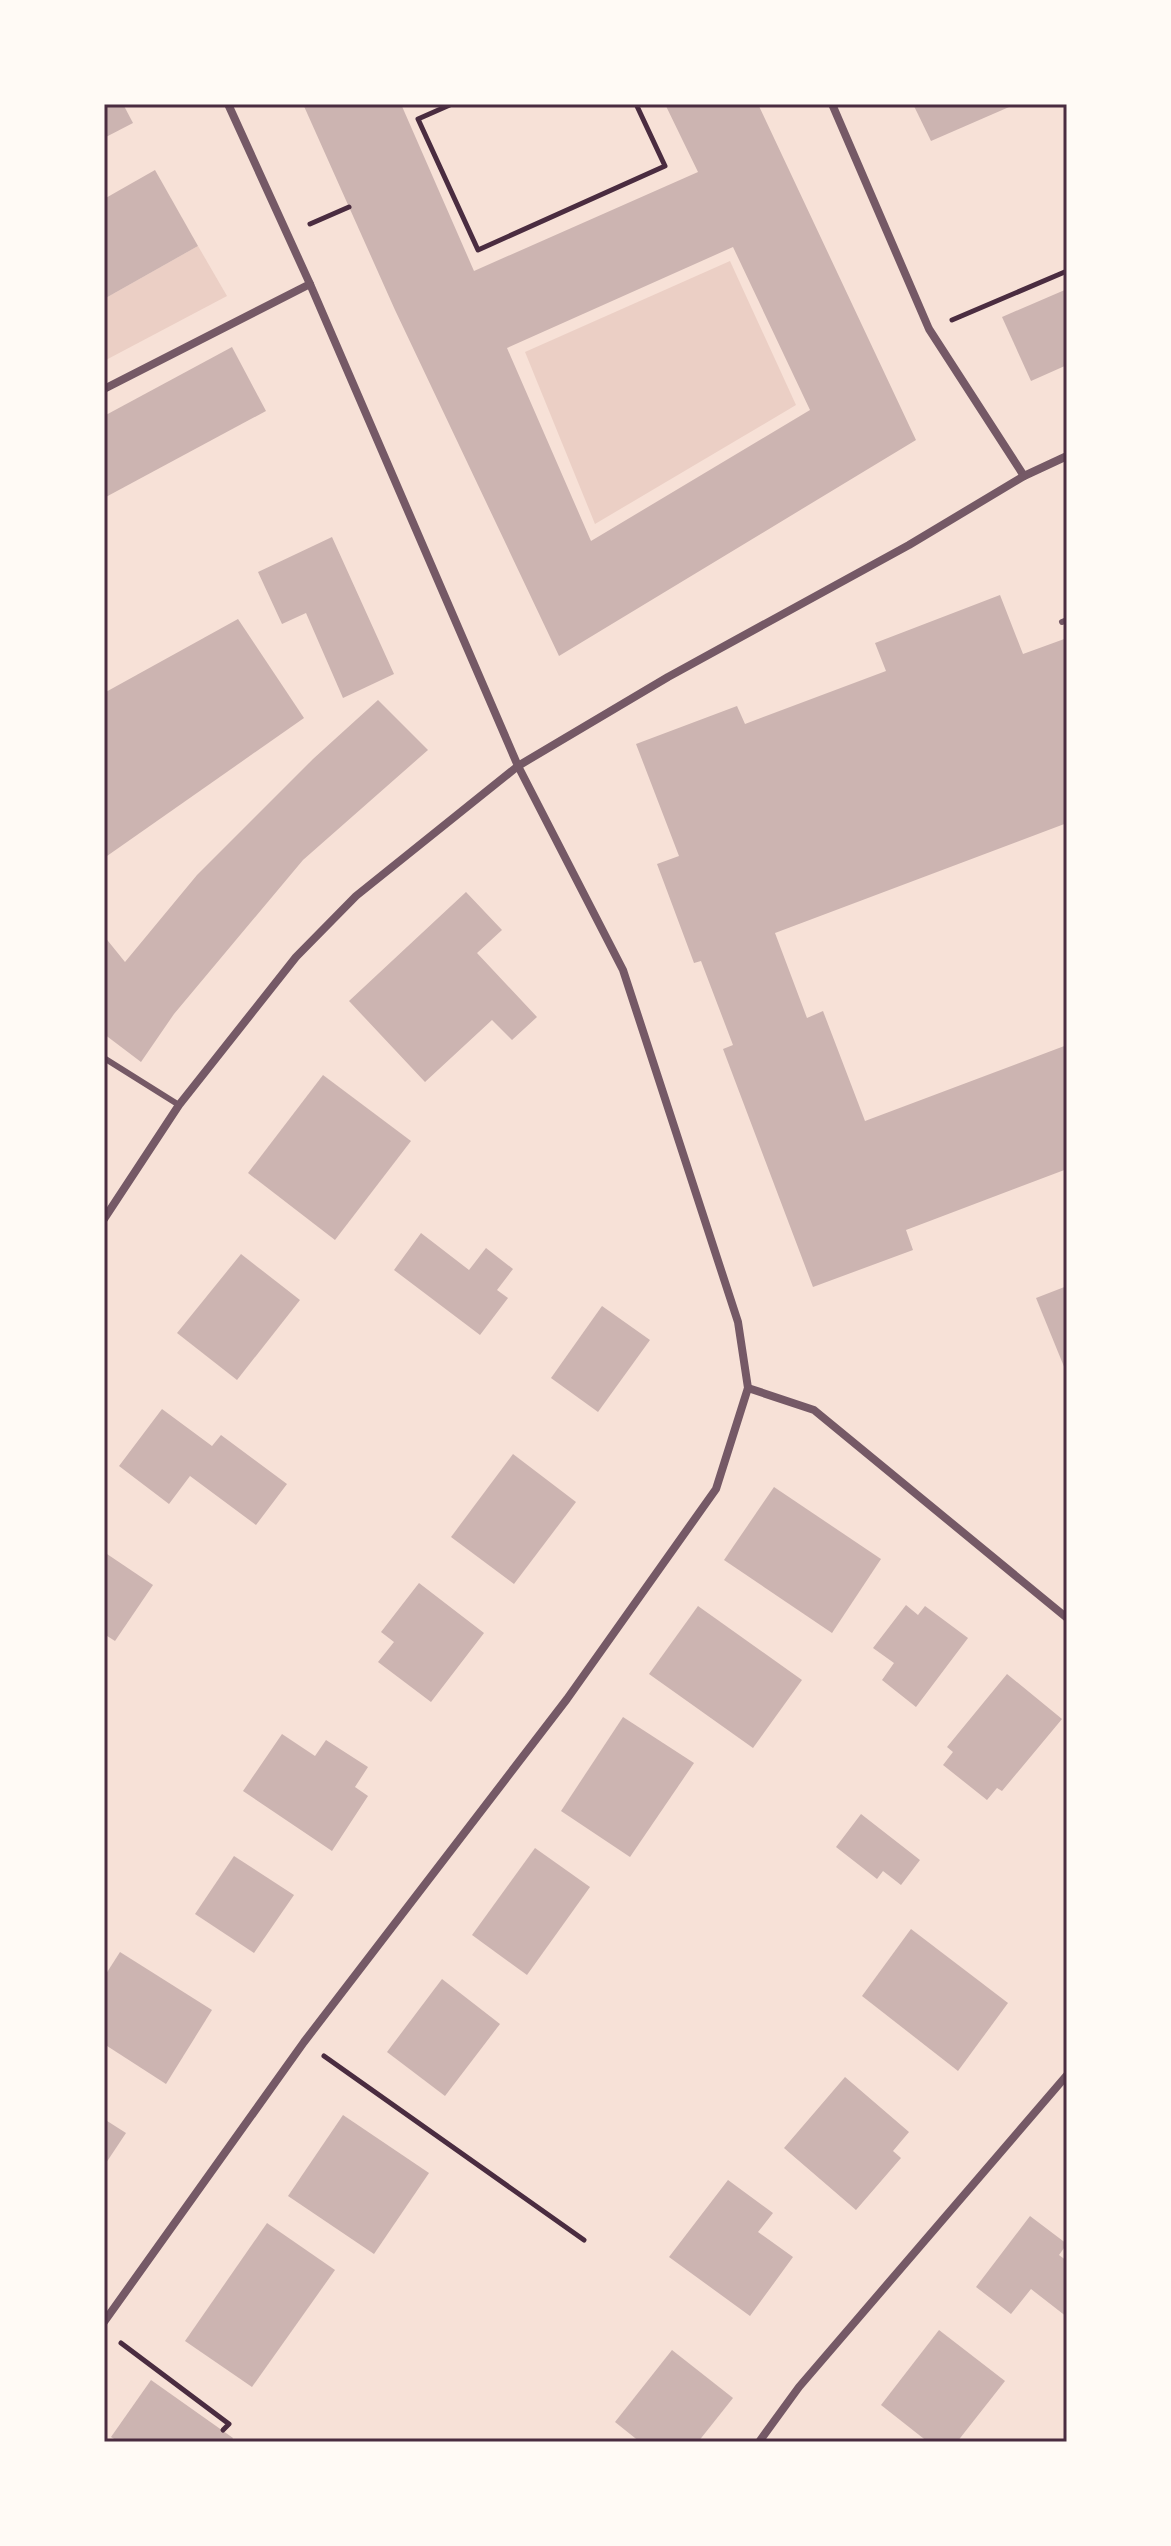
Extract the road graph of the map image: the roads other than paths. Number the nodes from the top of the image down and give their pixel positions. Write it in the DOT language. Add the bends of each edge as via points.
graph roads {
  1 [pos="228,104"];
  2 [pos="832,104"];
  3 [pos="310,284"];
  4 [pos="104,389"];
  5 [pos="1067,456"];
  6 [pos="1024,476"];
  7 [pos="518,766"];
  8 [pos="104,1058"];
  9 [pos="179,1105"];
  10 [pos="104,1219"];
  11 [pos="748,1388"];
  12 [pos="1067,1618"];
  13 [pos="1067,2075"];
  14 [pos="104,2322"];
  15 [pos="759,2442"];
  1 -- 3 [label="street"];
  2 -- 6 [label="street" via="929,329"];
  3 -- 4 [label="street"];
  3 -- 7 [label="street"];
  5 -- 6 [label="street"];
  6 -- 7 [label="street"];
  7 -- 9 [label="street" via="356,896 296,957"];
  7 -- 11 [label="street" via="623,970 738,1322"];
  8 -- 9 [label="lane"];
  9 -- 10 [label="street"];
  11 -- 12 [label="street" via="814,1410"];
  11 -- 14 [label="street" via="716,1489 567,1699 304,2042"];
  13 -- 15 [label="street" via="799,2387"];
}
